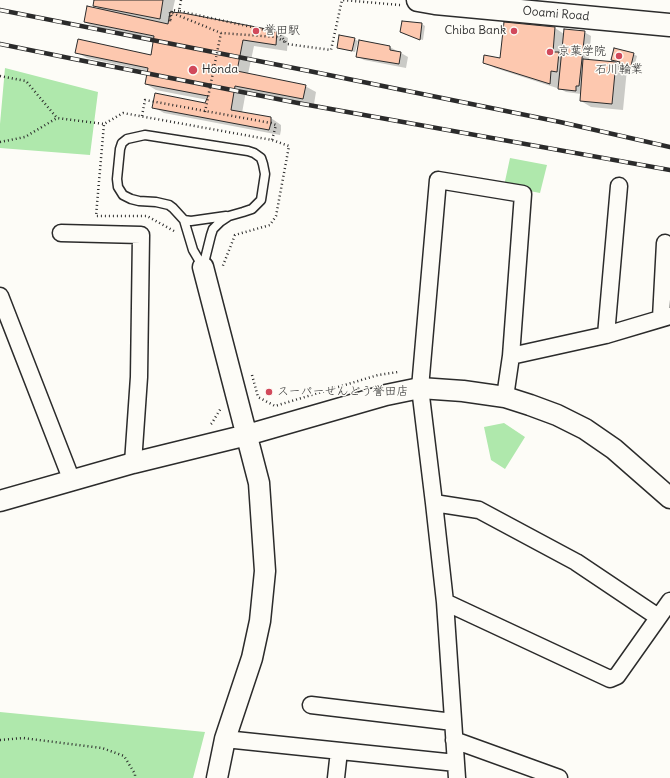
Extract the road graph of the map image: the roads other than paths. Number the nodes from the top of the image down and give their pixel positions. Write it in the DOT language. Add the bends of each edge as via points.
graph roads {
  1 [pos="418,0"];
  2 [pos="670,25"];
  3 [pos="619,186"];
  4 [pos="229,216"];
  5 [pos="184,220"];
  6 [pos="61,232"];
  7 [pos="665,243"];
  8 [pos="203,267"];
  9 [pos="0,296"];
  10 [pos="666,317"];
  11 [pos="606,336"];
  12 [pos="511,356"];
  13 [pos="420,388"];
  14 [pos="505,397"];
  15 [pos="247,434"];
  16 [pos="133,463"];
  17 [pos="72,481"];
  18 [pos="670,498"];
  19 [pos="0,501"];
  20 [pos="434,503"];
  21 [pos="670,601"];
  22 [pos="444,602"];
  23 [pos="658,617"];
  24 [pos="312,705"];
  25 [pos="453,722"];
  26 [pos="225,739"];
  27 [pos="454,740"];
  28 [pos="339,752"];
  29 [pos="456,771"];
  30 [pos="544,775"];
  31 [pos="217,778"];
  32 [pos="336,778"];
  33 [pos="559,778"];
  1 -- 2 [label="main road, Ooami Road"];
  3 -- 11 [label="street"];
  4 -- 5 [label="lane"];
  4 -- 5 [label="lane" via="252,209 261,200 265,174 261,158 248,151 144,136 127,139 120,149 117,179 123,195 130,200 169,205"];
  4 -- 8 [label="lane" via="213,229"];
  5 -- 8 [label="lane" via="193,250"];
  6 -- 16 [label="street" via="141,235 139,377"];
  7 -- 10 [label="street"];
  8 -- 15 [label="street"];
  9 -- 17 [label="street"];
  10 -- 11 [label="street"];
  11 -- 12 [label="street"];
  12 -- 13 [label="street" via="523,194 438,180"];
  12 -- 14 [label="street"];
  13 -- 14 [label="street"];
  13 -- 15 [label="street"];
  13 -- 20 [label="street"];
  14 -- 18 [label="street" via="557,415 585,429 614,448"];
  15 -- 16 [label="street"];
  15 -- 26 [label="street" via="259,483 265,571 260,621 252,658"];
  16 -- 17 [label="street"];
  17 -- 19 [label="street"];
  20 -- 22 [label="street"];
  20 -- 23 [label="street" via="479,510 576,562"];
  21 -- 23 [label="street"];
  22 -- 23 [label="street" via="610,679 617,676"];
  22 -- 25 [label="street"];
  24 -- 25 [label="street"];
  25 -- 27 [label="street"];
  26 -- 28 [label="street"];
  26 -- 31 [label="street"];
  27 -- 29 [label="street"];
  27 -- 30 [label="street"];
  28 -- 29 [label="street"];
  28 -- 32 [label="street"];
  30 -- 33 [label="street"];
}
